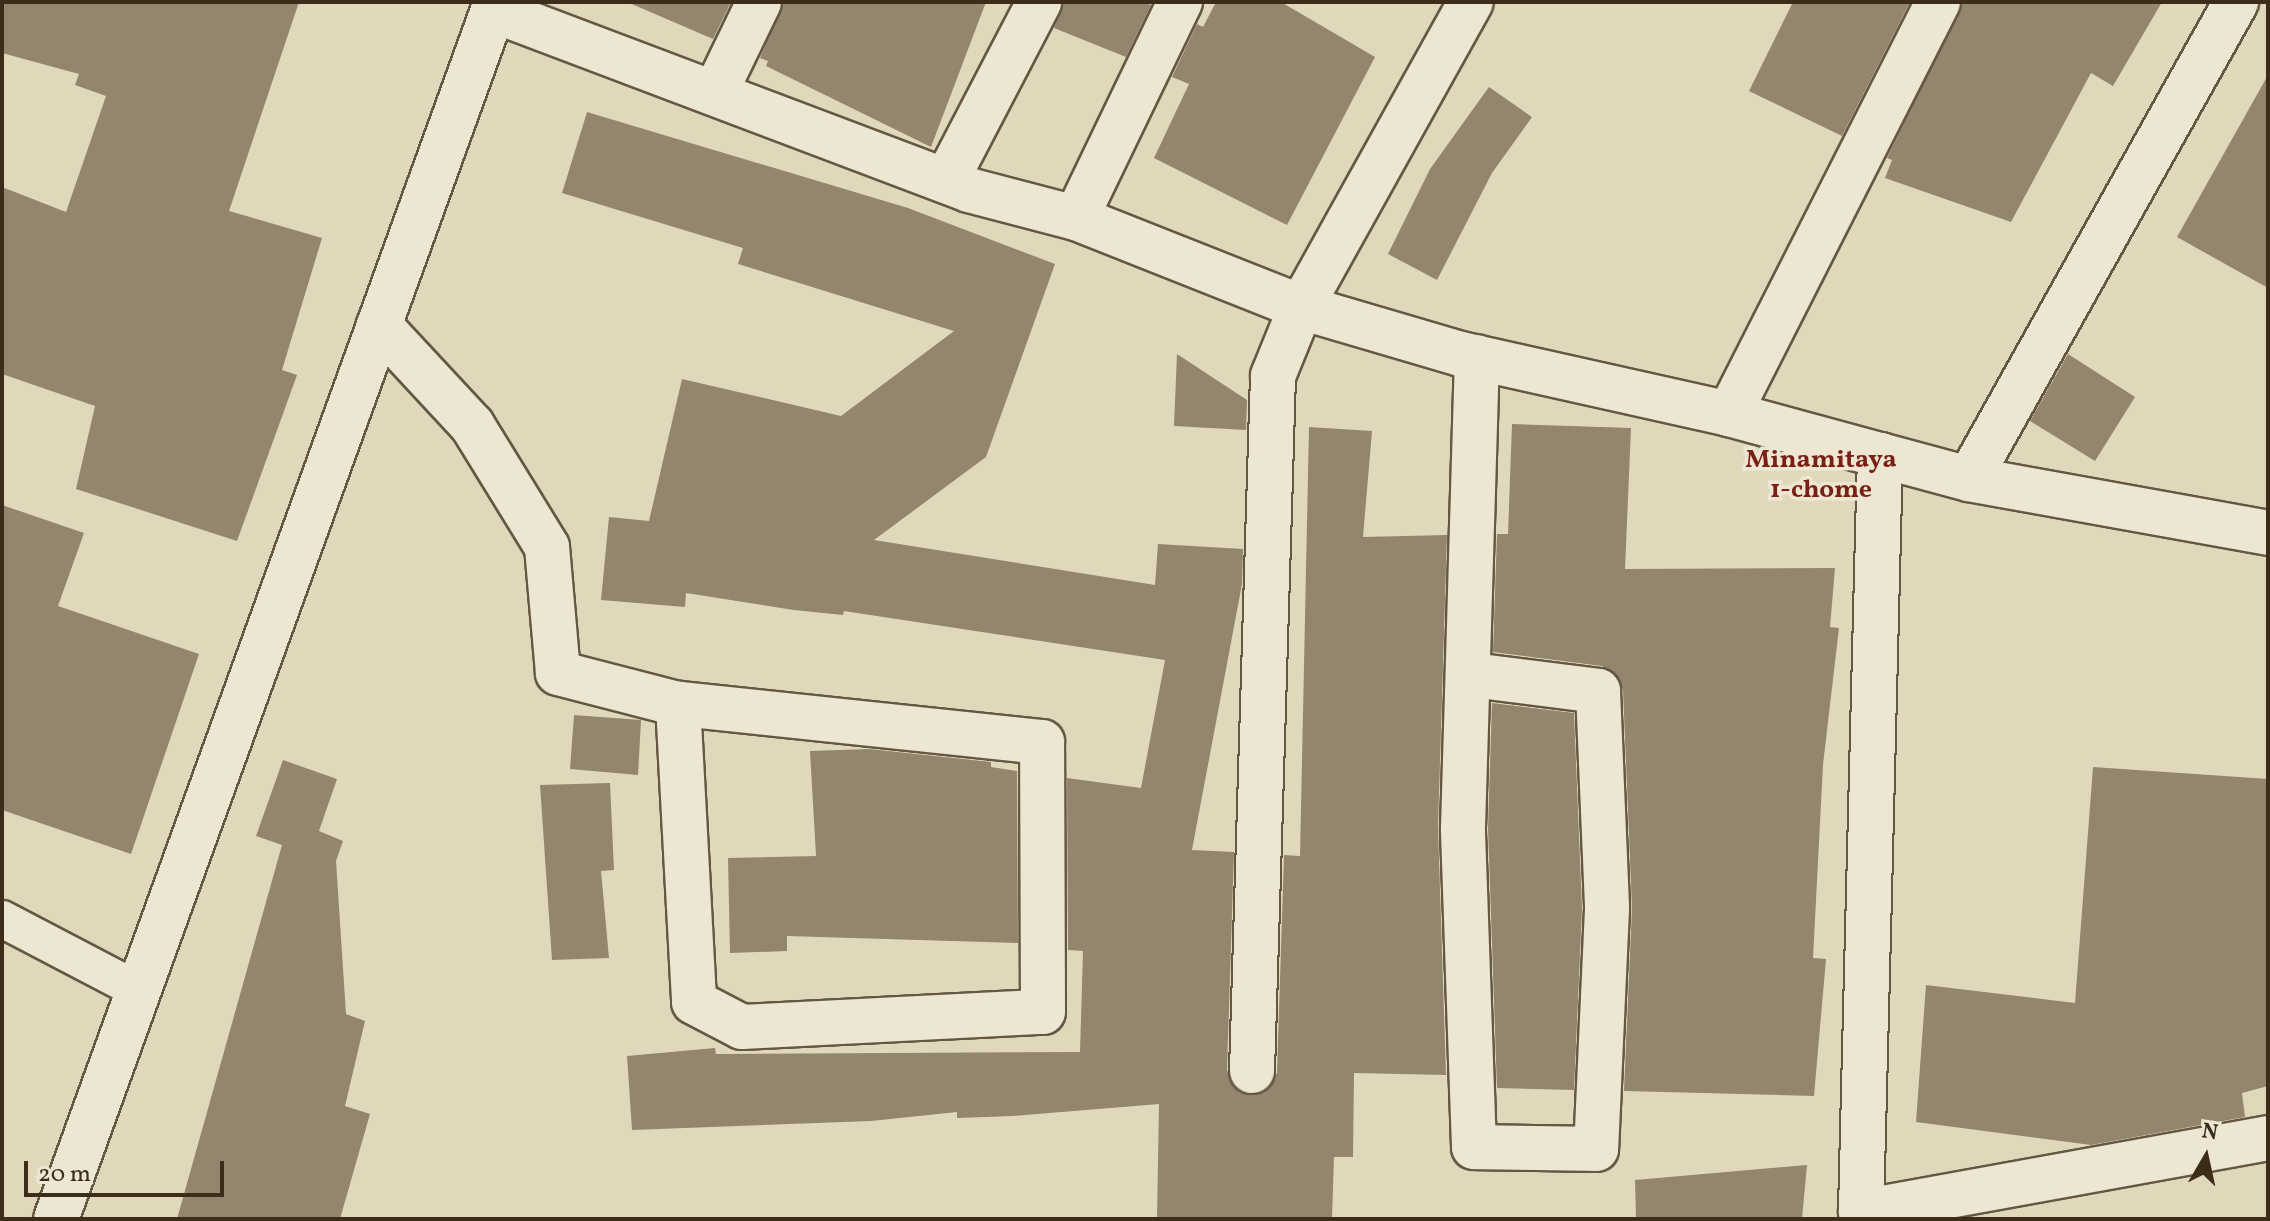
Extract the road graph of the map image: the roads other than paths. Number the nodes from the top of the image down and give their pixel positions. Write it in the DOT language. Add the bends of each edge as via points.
graph roads {
  1 [pos="759,2"];
  2 [pos="1039,2"];
  3 [pos="1180,2"];
  4 [pos="1471,2"];
  5 [pos="1938,2"];
  6 [pos="2236,2"];
  7 [pos="494,6"];
  8 [pos="715,93"];
  9 [pos="946,181"];
  10 [pos="1076,218"];
  11 [pos="1301,307"];
  12 [pos="379,325"];
  13 [pos="1477,357"];
  14 [pos="1729,414"];
  15 [pos="1880,455"];
  16 [pos="1969,479"];
  17 [pos="2268,533"];
  18 [pos="1472,675"];
  19 [pos="678,704"];
  20 [pos="2,919"];
  21 [pos="138,990"];
  22 [pos="1252,1071"];
  23 [pos="2268,1138"];
  24 [pos="56,1219"];
  1 -- 8 [label="street"];
  2 -- 9 [label="street"];
  3 -- 10 [label="street"];
  4 -- 11 [label="street"];
  5 -- 14 [label="street"];
  6 -- 16 [label="street"];
  7 -- 8 [label="street"];
  7 -- 12 [label="street"];
  8 -- 9 [label="street"];
  9 -- 10 [label="street"];
  10 -- 11 [label="street"];
  11 -- 13 [label="street"];
  11 -- 22 [label="street" via="1273,376"];
  12 -- 19 [label="street" via="472,425 547,547 558,673"];
  12 -- 21 [label="street"];
  13 -- 14 [label="street"];
  13 -- 18 [label="street"];
  14 -- 15 [label="street"];
  15 -- 16 [label="street"];
  15 -- 23 [label="street" via="1861,1212"];
  16 -- 17 [label="street"];
  18 -- 18 [label="street" via="1463,828 1474,1147 1596,1149 1607,909 1598,691"];
  19 -- 19 [label="street" via="694,1002 742,1027 1043,1012 1042,742"];
  20 -- 21 [label="lane"];
  21 -- 24 [label="street"];
}
